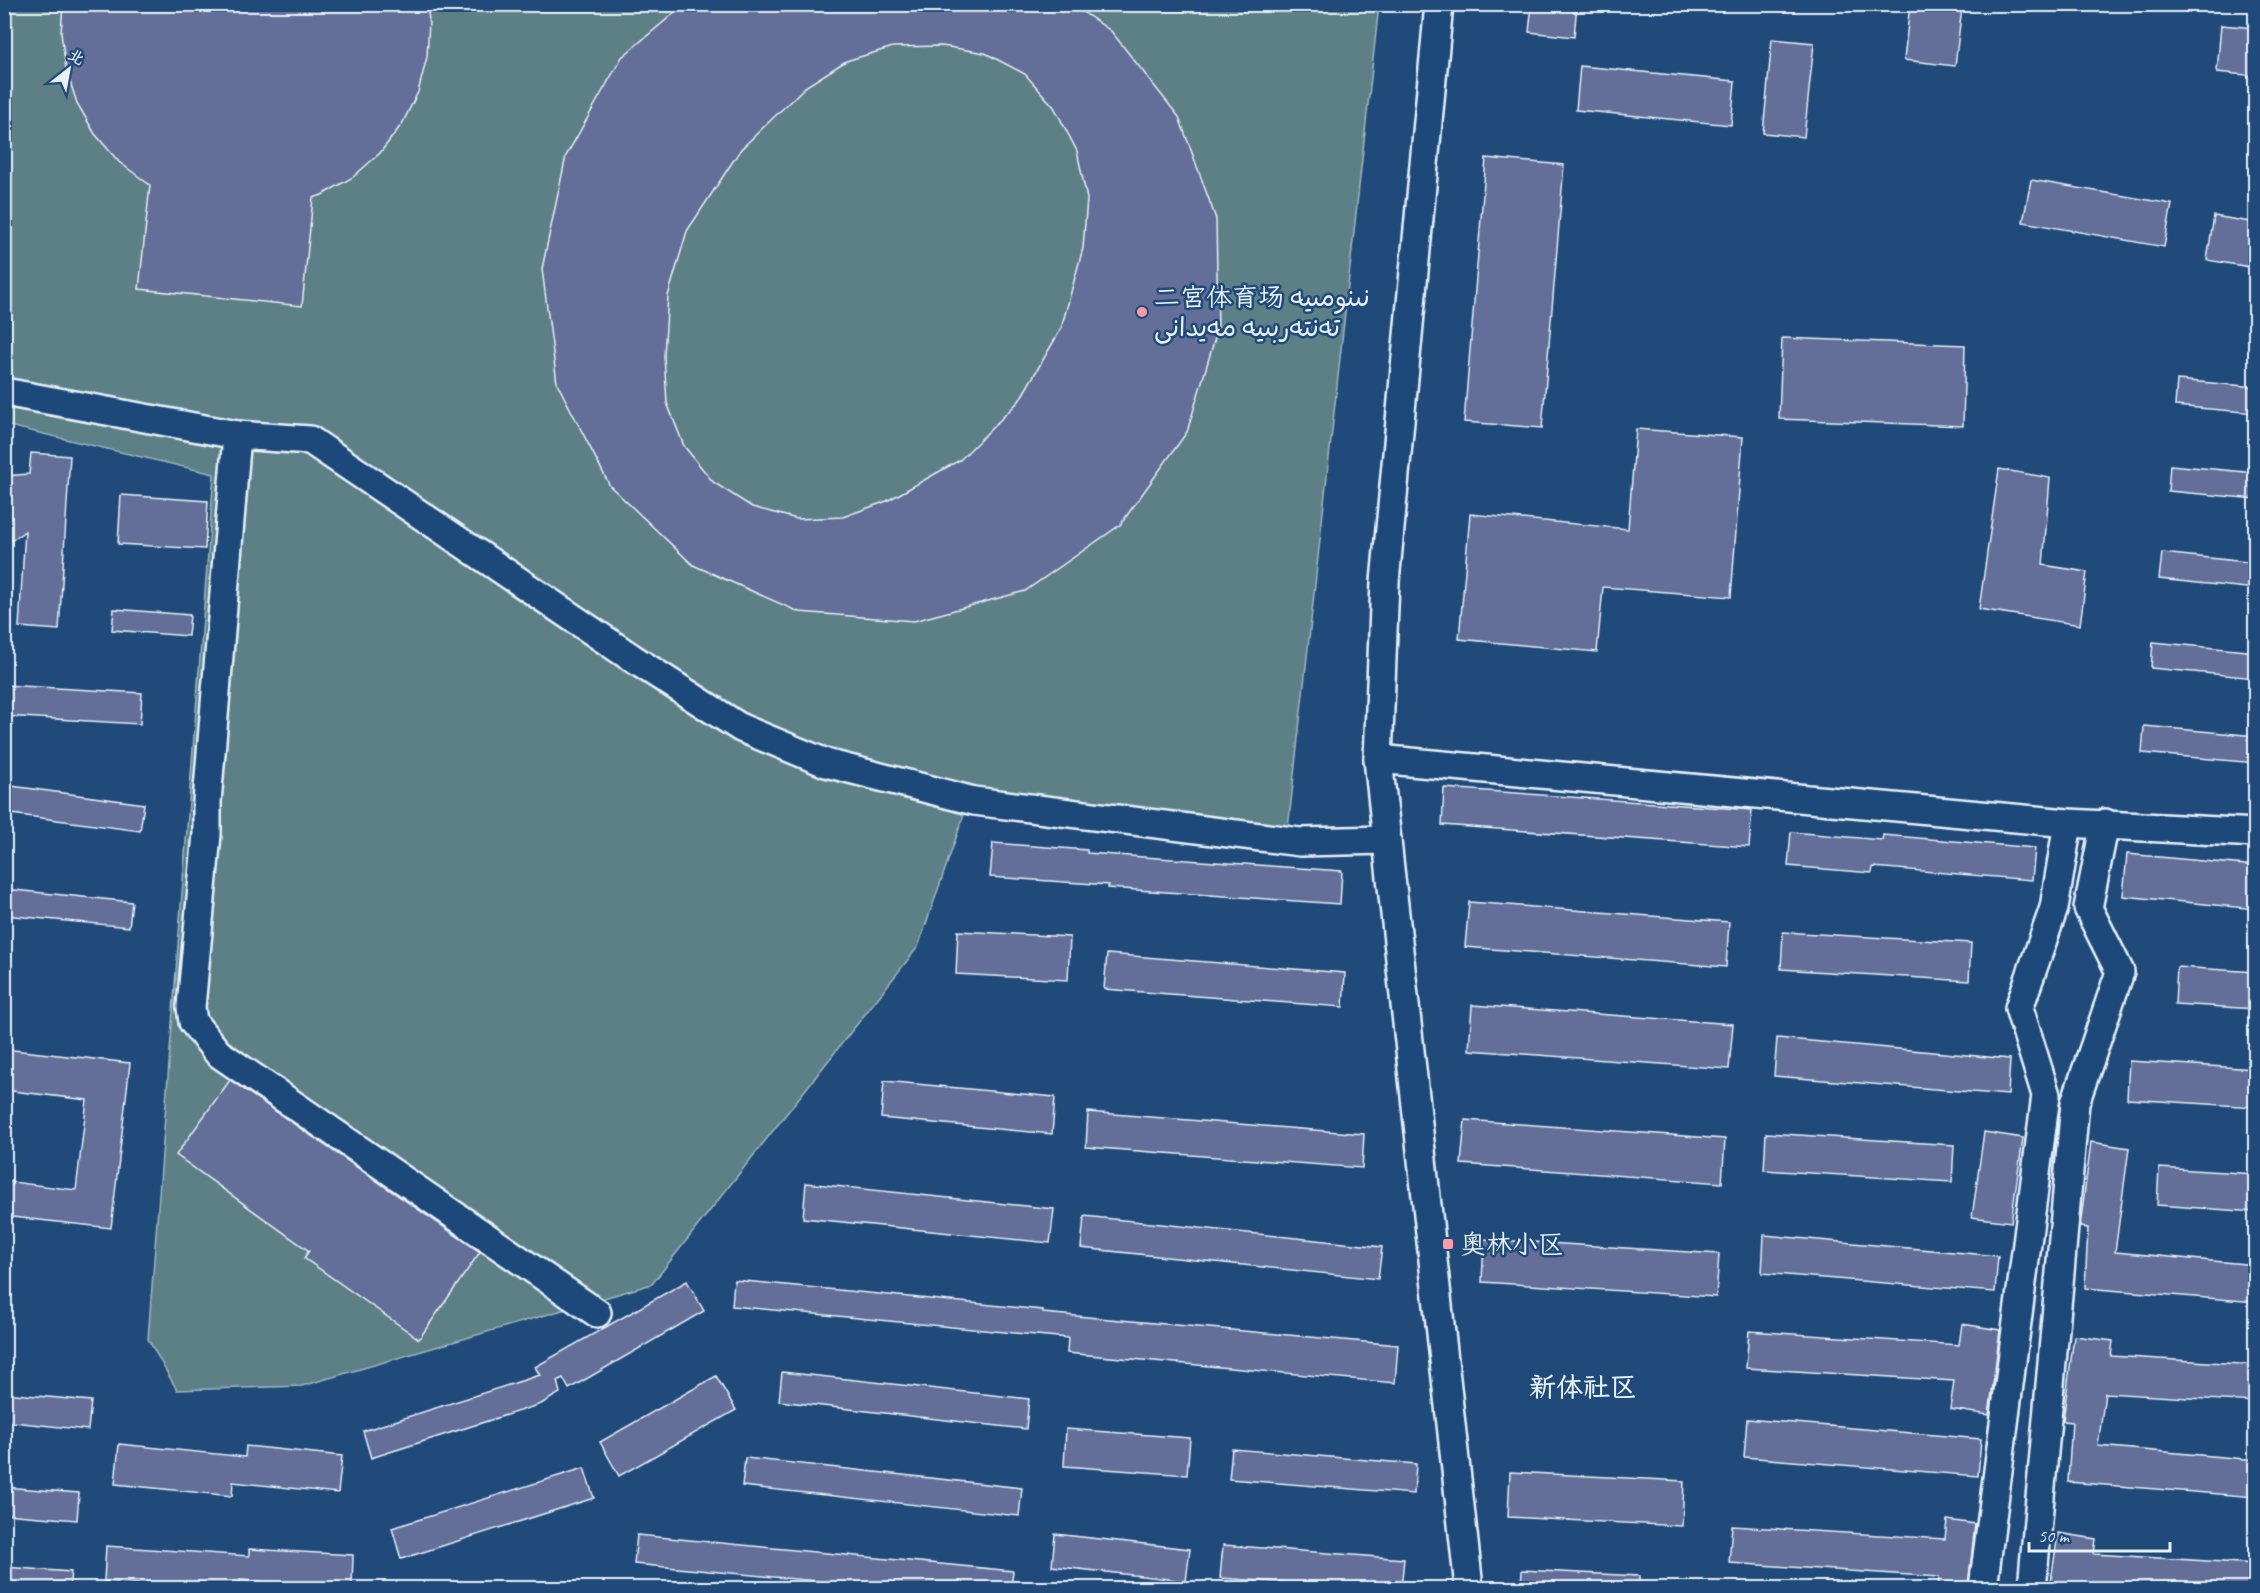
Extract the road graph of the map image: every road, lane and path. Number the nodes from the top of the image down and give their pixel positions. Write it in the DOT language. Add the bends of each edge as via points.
graph roads {
  1 [pos="1439,4"];
  2 [pos="4,392"];
  3 [pos="237,435"];
  4 [pos="1378,759"];
  5 [pos="2068,823"];
  6 [pos="2105,823"];
  7 [pos="2256,833"];
  8 [pos="1387,840"];
  9 [pos="597,1313"];
  10 [pos="1469,1588"];
  11 [pos="1983,1588"];
  12 [pos="2032,1588"];
  1 -- 4 [label="street" via="1385,582"];
  2 -- 3 [label="street"];
  3 -- 8 [label="street" via="310,440 741,728 826,764 974,801 1300,842"];
  3 -- 9 [label="street" via="192,983 193,1022 218,1053"];
  4 -- 5 [label="street"];
  4 -- 8 [label="street"];
  5 -- 6 [label="street"];
  5 -- 11 [label="street" via="2054,908 2019,1008 2046,1095"];
  6 -- 7 [label="street"];
  6 -- 12 [label="street" via="2088,908 2120,972 2075,1103"];
  8 -- 10 [label="street"];
}
